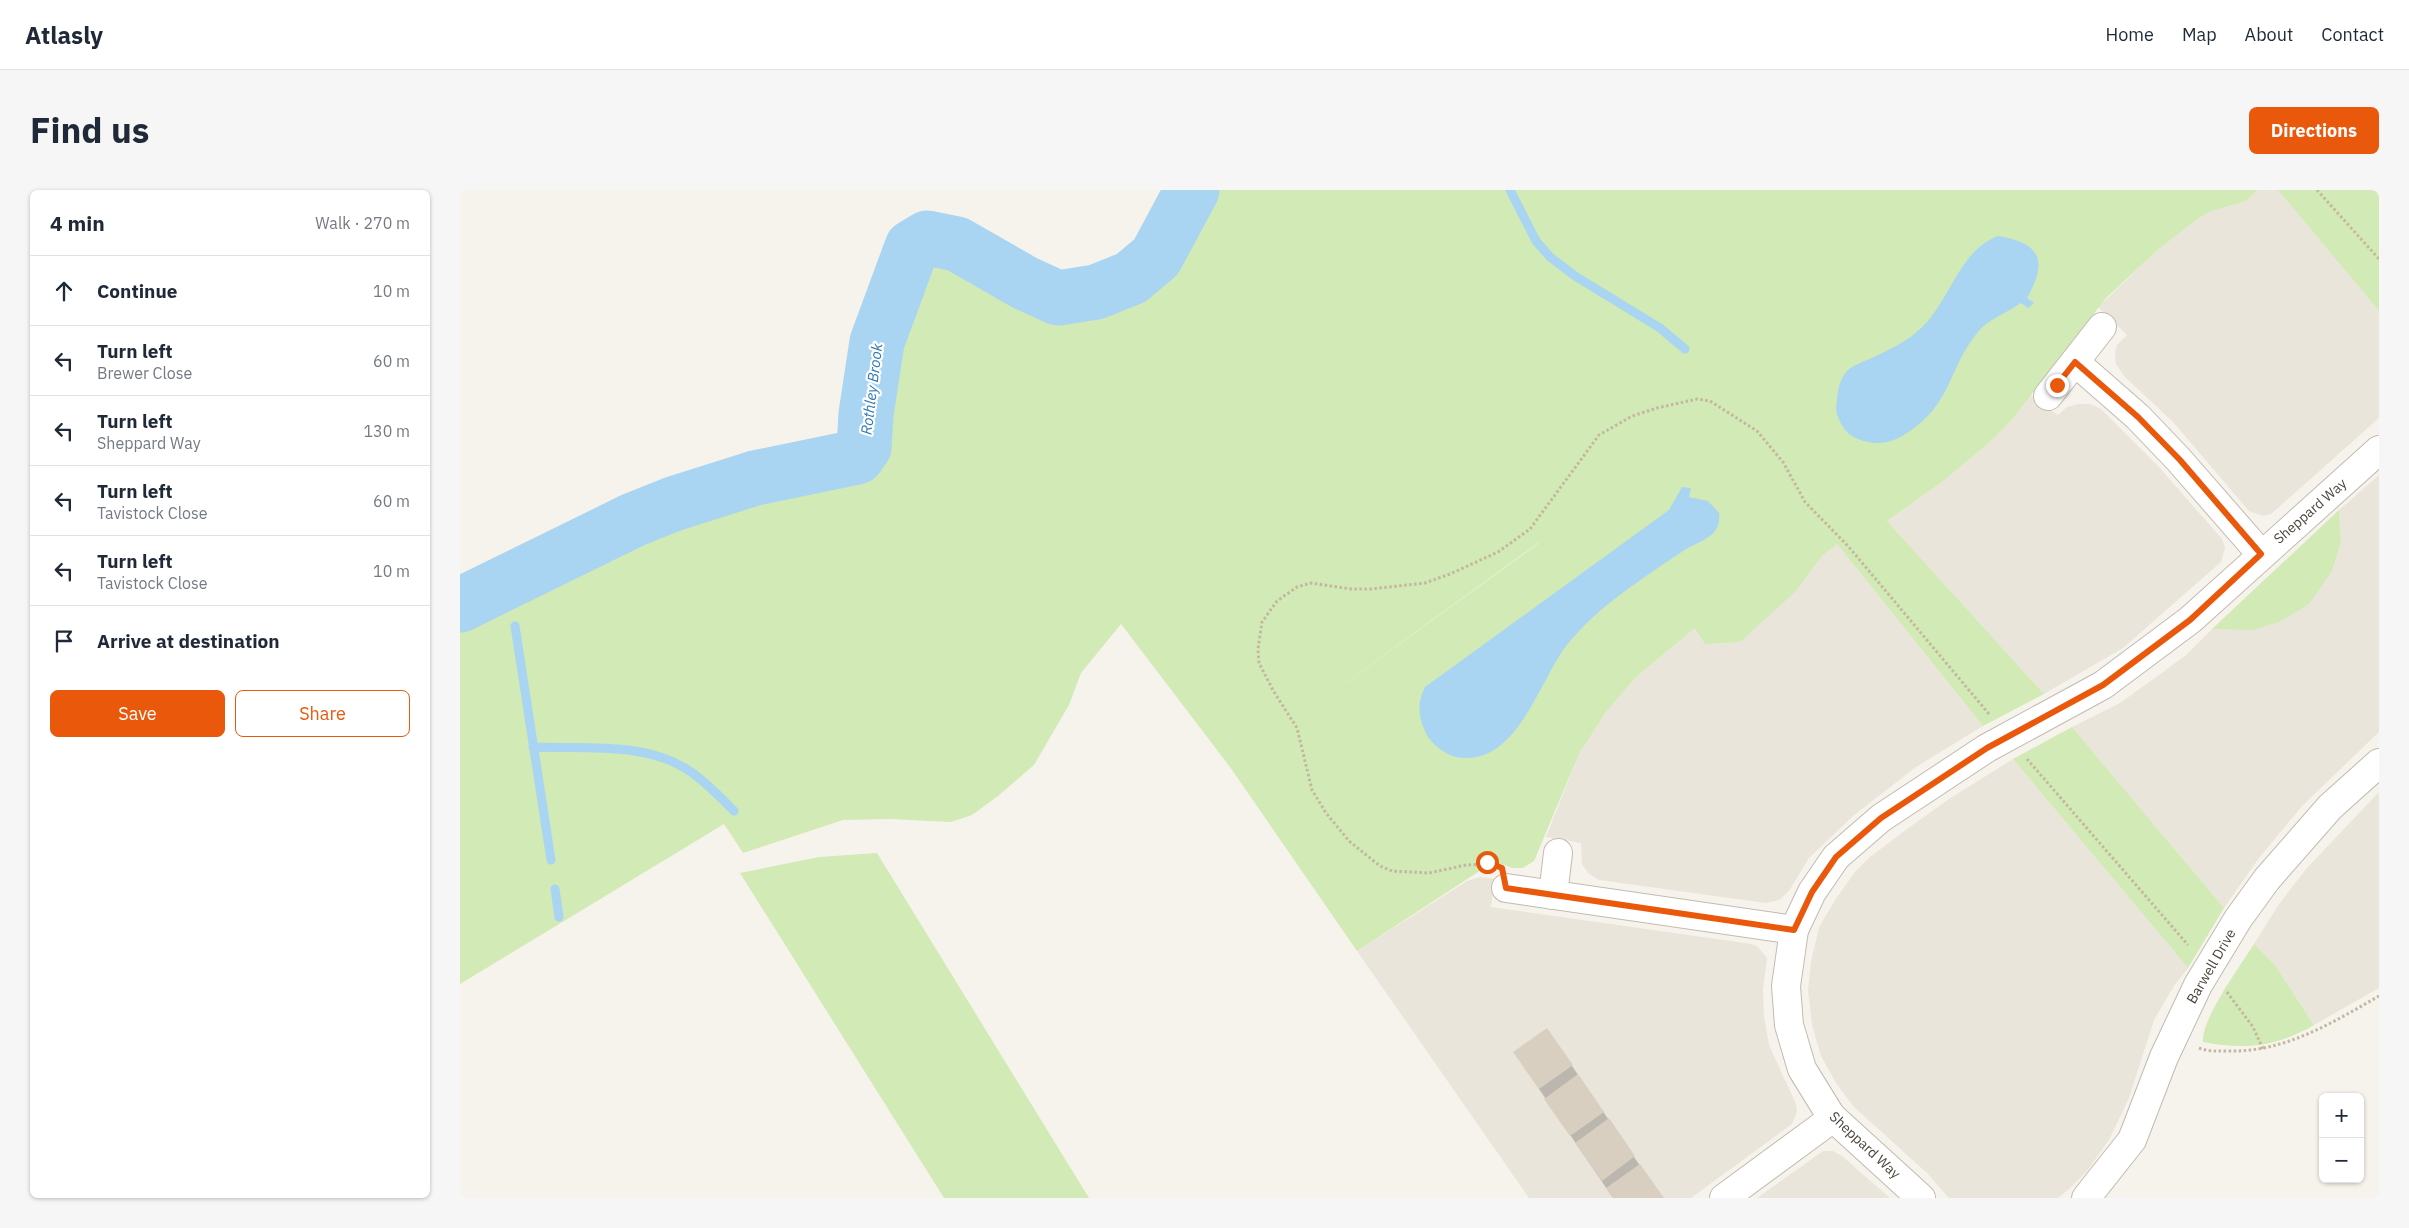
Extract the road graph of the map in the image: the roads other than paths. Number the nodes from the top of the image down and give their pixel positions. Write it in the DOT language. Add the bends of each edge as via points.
graph roads {
  1 [pos="2102,327"];
  2 [pos="2075,362"];
  3 [pos="2048,396"];
  4 [pos="2379,450"];
  5 [pos="2261,554"];
  6 [pos="2379,763"];
  7 [pos="1558,853"];
  8 [pos="1506,888"];
  9 [pos="1553,895"];
  10 [pos="1794,930"];
  11 [pos="1833,1118"];
  12 [pos="1724,1198"];
  13 [pos="1921,1198"];
  14 [pos="2086,1198"];
  1 -- 2 [label="street"];
  2 -- 3 [label="street"];
  2 -- 5 [label="street" via="2138,417 2180,460"];
  4 -- 5 [label="street, Sheppard Way"];
  5 -- 10 [label="street, Sheppard Way" via="2190,620 2103,685 2008,736 1881,818 1836,857 1812,892"];
  6 -- 14 [label="street, Barwell Drive" via="2330,807 2267,879 2238,919 2208,968 2173,1039 2132,1140"];
  7 -- 9 [label="street"];
  8 -- 9 [label="street"];
  9 -- 10 [label="street"];
  10 -- 11 [label="street, Sheppard Way" via="1786,986 1789,1025 1802,1070"];
  11 -- 12 [label="street"];
  11 -- 13 [label="street, Sheppard Way"];
}
